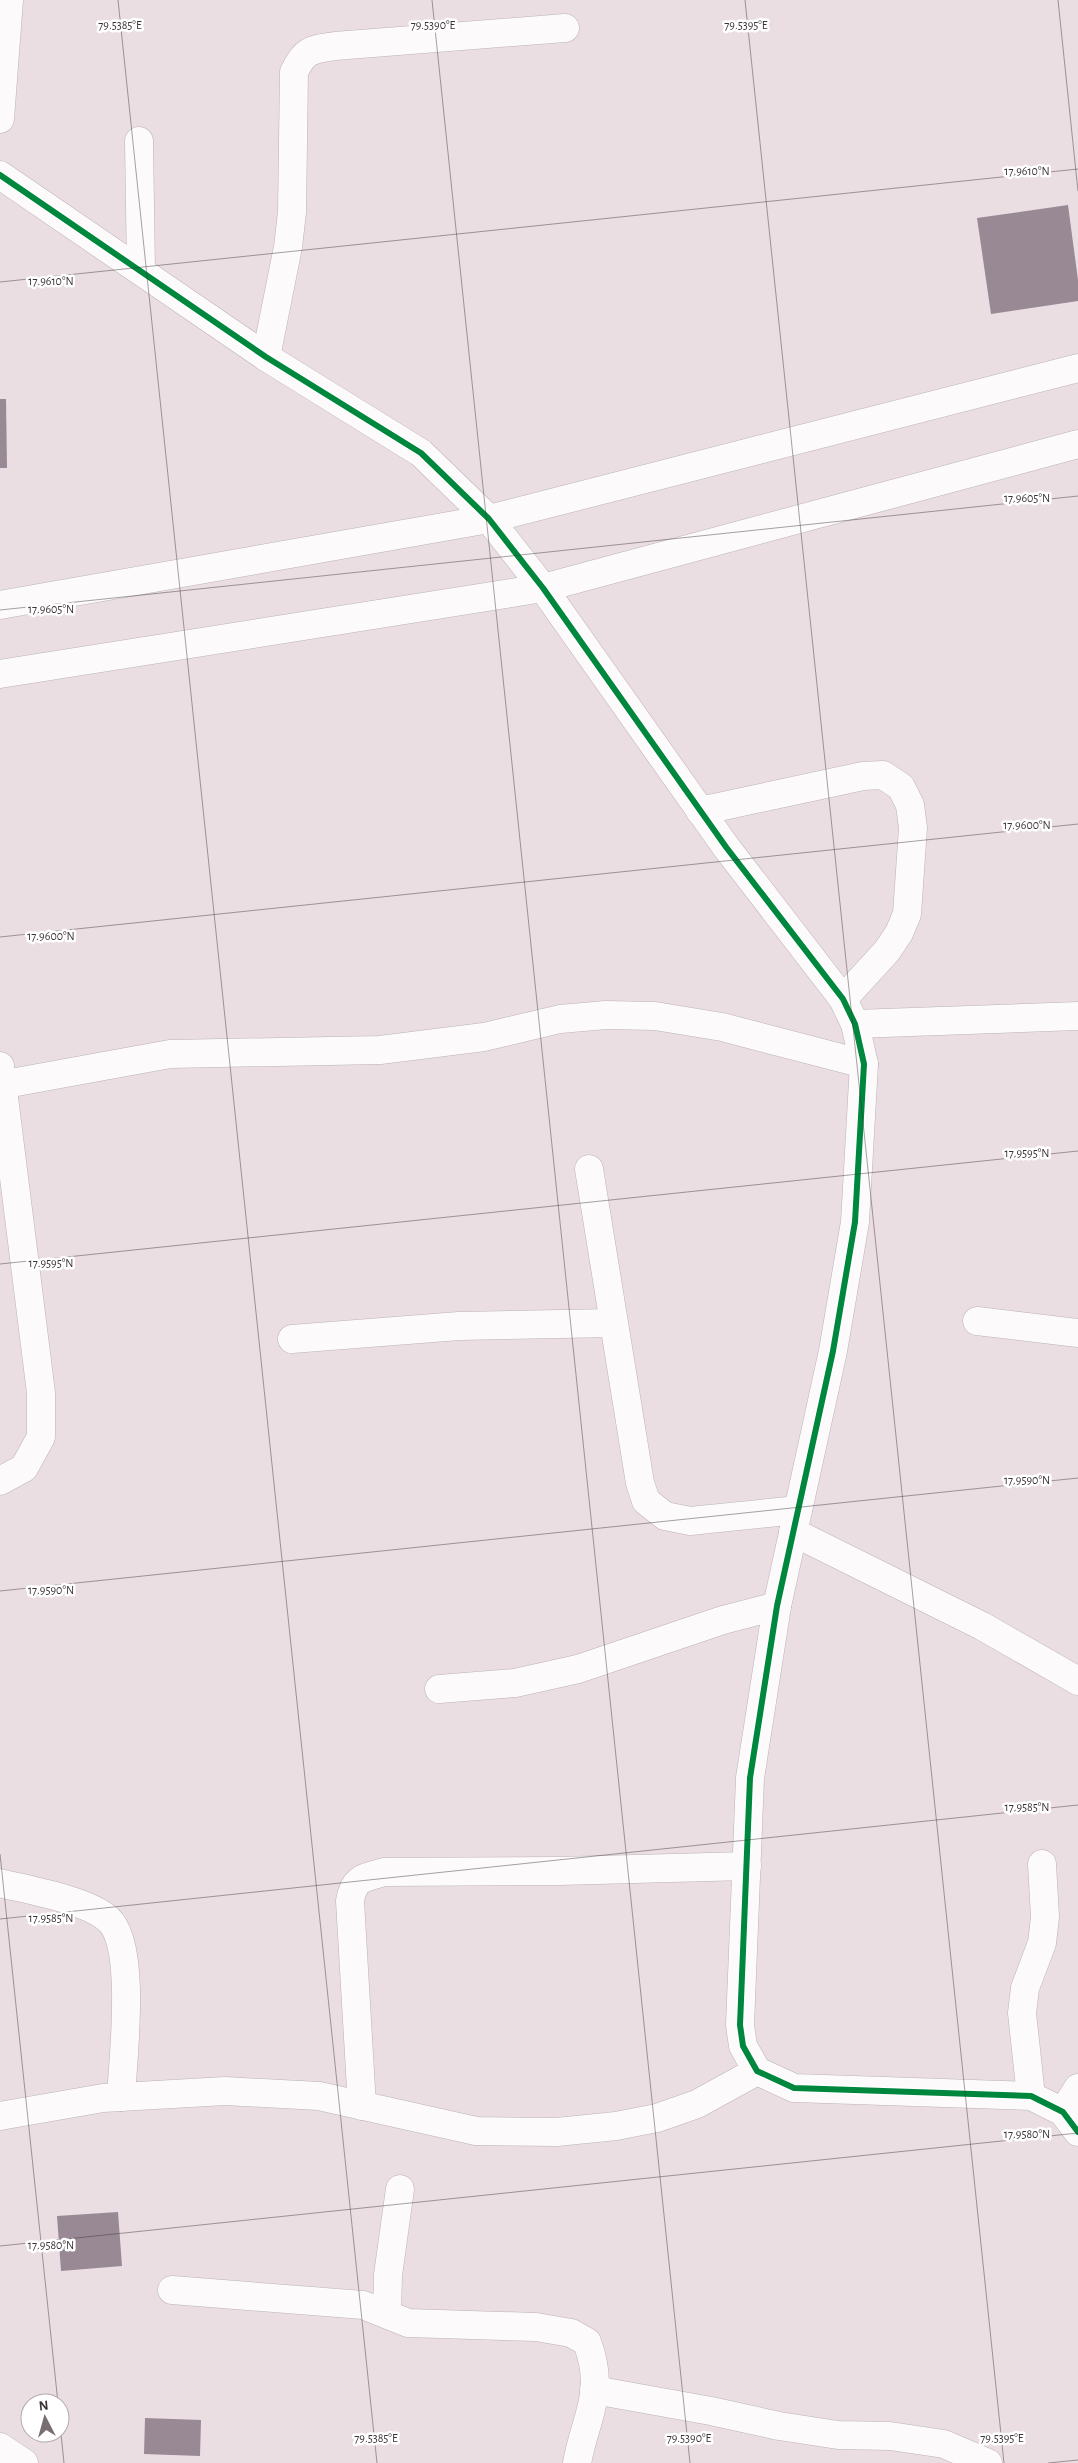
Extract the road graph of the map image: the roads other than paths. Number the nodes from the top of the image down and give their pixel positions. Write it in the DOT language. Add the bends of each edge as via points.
graph roads {
  1 [pos="8,0"];
  2 [pos="565,28"];
  3 [pos="0,119"];
  4 [pos="139,141"];
  5 [pos="0,175"];
  6 [pos="141,271"];
  7 [pos="266,356"];
  8 [pos="1078,368"];
  9 [pos="1078,444"];
  10 [pos="489,519"];
  11 [pos="544,588"];
  12 [pos="0,605"];
  13 [pos="0,674"];
  14 [pos="700,811"];
  15 [pos="843,999"];
  16 [pos="1078,1016"];
  17 [pos="855,1024"];
  18 [pos="864,1064"];
  19 [pos="0,1066"];
  20 [pos="0,1085"];
  21 [pos="590,1169"];
  22 [pos="977,1320"];
  23 [pos="613,1323"];
  24 [pos="1078,1333"];
  25 [pos="292,1339"];
  26 [pos="0,1481"];
  27 [pos="796,1521"];
  28 [pos="777,1606"];
  29 [pos="1078,1681"];
  30 [pos="439,1689"];
  31 [pos="1042,1864"];
  32 [pos="747,1866"];
  33 [pos="0,1883"];
  34 [pos="757,2071"];
  35 [pos="1078,2088"];
  36 [pos="1031,2096"];
  37 [pos="121,2097"];
  38 [pos="362,2106"];
  39 [pos="0,2116"];
  40 [pos="1070,2122"];
  41 [pos="400,2190"];
  42 [pos="172,2290"];
  43 [pos="387,2314"];
  44 [pos="594,2390"];
  45 [pos="0,2447"];
  46 [pos="24,2463"];
  47 [pos="577,2463"];
  48 [pos="988,2463"];
  1 -- 3 [label="street"];
  2 -- 7 [label="street" via="335,46 313,49 302,56 294,72 292,212 288,247"];
  4 -- 6 [label="street"];
  5 -- 6 [label="street"];
  6 -- 7 [label="street"];
  7 -- 10 [label="street" via="421,453"];
  8 -- 10 [label="street"];
  9 -- 11 [label="street"];
  10 -- 11 [label="street"];
  10 -- 12 [label="street"];
  11 -- 13 [label="street"];
  11 -- 14 [label="street"];
  14 -- 15 [label="street"];
  14 -- 15 [label="street" via="863,776 883,775 901,786 910,805 913,828 907,914 887,951"];
  15 -- 17 [label="street"];
  16 -- 17 [label="street"];
  17 -- 18 [label="street"];
  18 -- 20 [label="street" via="722,1027 655,1016 606,1014 560,1019 484,1037 380,1050 170,1054"];
  18 -- 27 [label="street" via="855,1222 833,1351"];
  19 -- 20 [label="street"];
  20 -- 26 [label="street" via="41,1393 41,1437 24,1468"];
  21 -- 23 [label="street"];
  22 -- 24 [label="street"];
  23 -- 25 [label="street" via="459,1326"];
  23 -- 27 [label="street" via="640,1483 646,1501 666,1516 690,1522"];
  27 -- 28 [label="street"];
  27 -- 29 [label="street"];
  28 -- 30 [label="street" via="723,1620 578,1669 514,1683"];
  28 -- 32 [label="street" via="750,1778"];
  31 -- 36 [label="street" via="1042,1943 1024,1988 1022,2013"];
  32 -- 34 [label="street" via="740,2025 743,2046"];
  32 -- 38 [label="street" via="384,1872 359,1880 352,1890 350,1902"];
  33 -- 37 [label="street" via="82,1905 108,1919 121,1941 126,1968"];
  34 -- 36 [label="street" via="794,2088"];
  34 -- 38 [label="street" via="696,2104 657,2118 557,2132 476,2131"];
  35 -- 40 [label="street"];
  36 -- 40 [label="street"];
  37 -- 38 [label="street" via="225,2091 319,2096"];
  37 -- 39 [label="street"];
  41 -- 43 [label="street" via="388,2275"];
  42 -- 43 [label="street" via="363,2305"];
  43 -- 44 [label="street" via="408,2323 536,2327 571,2333 587,2342 593,2358"];
  44 -- 47 [label="street" via="594,2405"];
  44 -- 48 [label="street" via="779,2426 838,2435 890,2436 944,2444"];
  45 -- 46 [label="street"];
}
